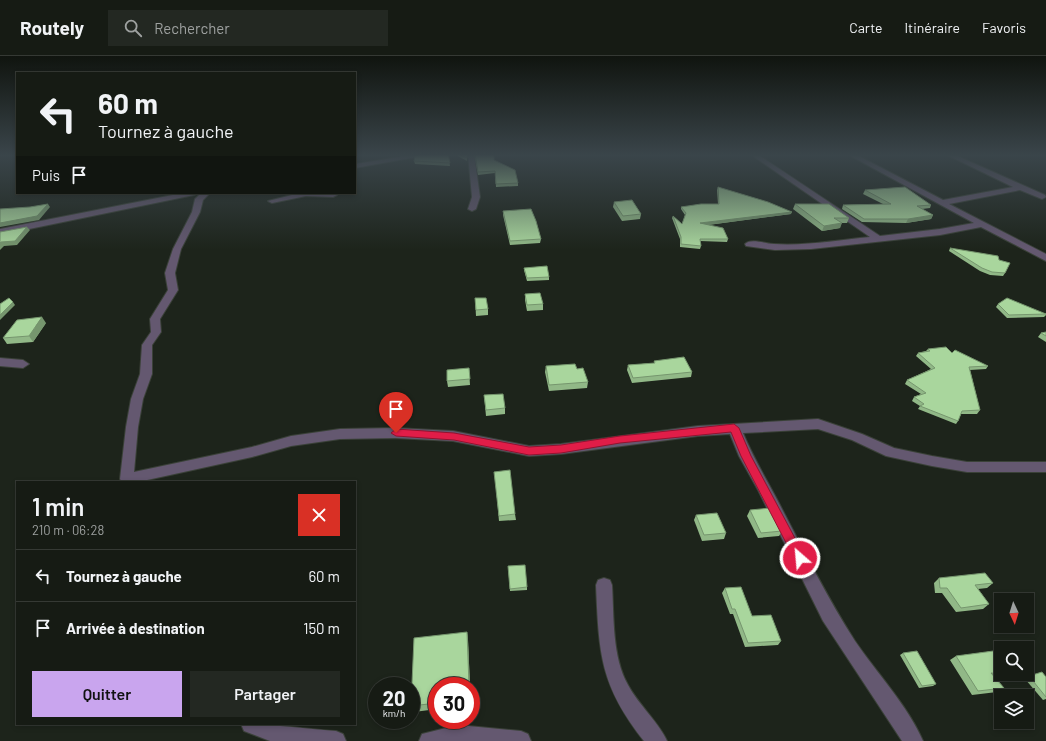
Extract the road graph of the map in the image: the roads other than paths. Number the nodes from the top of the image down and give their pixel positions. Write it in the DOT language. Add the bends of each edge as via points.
graph roads {
  1 [pos="475,186"];
  2 [pos="797,186"];
  3 [pos="911,186"];
  4 [pos="1022,187"];
  5 [pos="189,194"];
  6 [pos="205,194"];
  7 [pos="302,194"];
  8 [pos="320,194"];
  9 [pos="333,195"];
  10 [pos="1042,197"];
  11 [pos="272,201"];
  12 [pos="941,202"];
  13 [pos="472,209"];
  14 [pos="981,224"];
  15 [pos="0,232"];
  16 [pos="877,238"];
  17 [pos="749,244"];
  18 [pos="1046,258"];
  19 [pos="0,362"];
  20 [pos="23,364"];
  21 [pos="734,428"];
  22 [pos="1046,467"];
  23 [pos="604,585"];
  24 [pos="253,725"];
  25 [pos="336,741"];
  26 [pos="429,741"];
  27 [pos="521,741"];
  28 [pos="657,741"];
  29 [pos="913,741"];
  1 -- 13 [label="street" via="476,197"];
  2 -- 16 [label="street"];
  3 -- 12 [label="street"];
  4 -- 10 [label="street"];
  4 -- 12 [label="street"];
  5 -- 15 [label="street"];
  6 -- 21 [label="street" via="199,199 196,212 177,249 170,273 173,290 154,319 156,332 147,345 146,374 136,406 127,479 291,441 340,434 454,436 529,451"];
  7 -- 11 [label="street"];
  8 -- 9 [label="street"];
  12 -- 14 [label="street"];
  14 -- 16 [label="street" via="940,232"];
  14 -- 18 [label="street"];
  16 -- 17 [label="street" via="811,246 776,247"];
  19 -- 20 [label="street"];
  21 -- 22 [label="street" via="818,424 891,452 932,461 967,467"];
  21 -- 29 [label="street" via="828,615 874,679"];
  23 -- 28 [label="street" via="609,649 615,678 643,726"];
  24 -- 25 [label="street" via="284,738"];
  26 -- 27 [label="street" via="458,735"];
}
